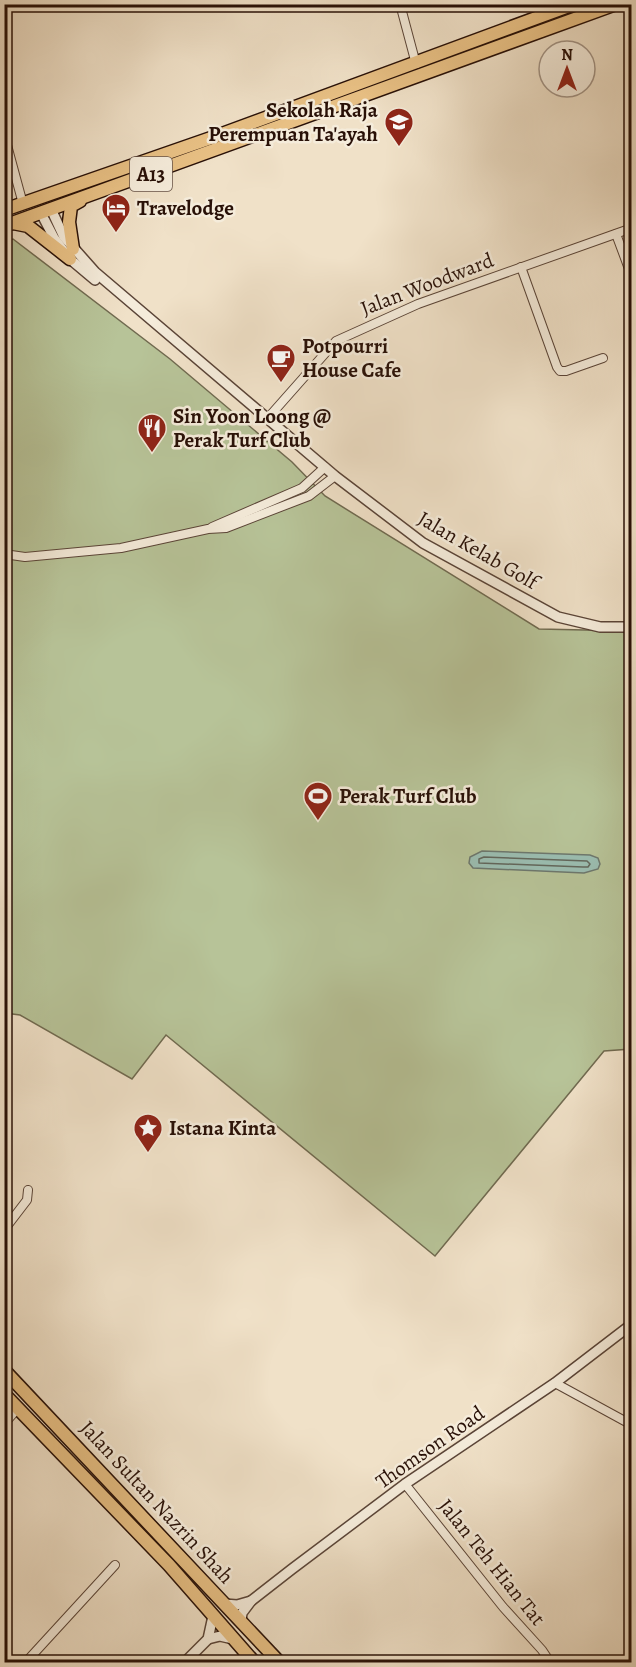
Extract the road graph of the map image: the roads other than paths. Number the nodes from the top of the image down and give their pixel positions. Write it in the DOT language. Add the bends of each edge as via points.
graph roads {
  1 [pos="400,4"];
  2 [pos="574,4"];
  3 [pos="616,4"];
  4 [pos="416,64"];
  5 [pos="4,134"];
  6 [pos="92,179"];
  7 [pos="87,197"];
  8 [pos="22,204"];
  9 [pos="4,210"];
  10 [pos="46,210"];
  11 [pos="7,223"];
  12 [pos="632,228"];
  13 [pos="616,234"];
  14 [pos="71,254"];
  15 [pos="520,267"];
  16 [pos="632,277"];
  17 [pos="603,358"];
  18 [pos="267,419"];
  19 [pos="325,467"];
  20 [pos="334,476"];
  21 [pos="208,529"];
  22 [pos="4,554"];
  23 [pos="632,627"];
  24 [pos="28,1190"];
  25 [pos="4,1230"];
  26 [pos="632,1324"];
  27 [pos="4,1370"];
  28 [pos="555,1383"];
  29 [pos="4,1394"];
  30 [pos="18,1408"];
  31 [pos="4,1424"];
  32 [pos="632,1425"];
  33 [pos="405,1484"];
  34 [pos="115,1565"];
  35 [pos="251,1601"];
  36 [pos="225,1604"];
  37 [pos="213,1616"];
  38 [pos="241,1621"];
  39 [pos="208,1639"];
  40 [pos="233,1639"];
  41 [pos="26,1662"];
  42 [pos="185,1662"];
  43 [pos="254,1662"];
  44 [pos="279,1662"];
  45 [pos="550,1662"];
  1 -- 4 [label="street"];
  2 -- 4 [label="main road, A13"];
  3 -- 7 [label="main road, A13"];
  4 -- 6 [label="main road, A13"];
  5 -- 8 [label="street"];
  6 -- 8 [label="main road, A13"];
  6 -- 10 [label="main road" via="86,187 52,198"];
  7 -- 10 [label="main road, A13"];
  7 -- 14 [label="main road" via="71,206"];
  8 -- 9 [label="main road, A13"];
  10 -- 11 [label="main road, A13"];
  10 -- 14 [label="street"];
  11 -- 14 [label="main road" via="28,226"];
  12 -- 13 [label="street, Jalan Woodward"];
  13 -- 15 [label="street, Jalan Woodward"];
  13 -- 16 [label="street"];
  14 -- 18 [label="street, Jalan Kelab Golf"];
  14 -- 18 [label="street, Jalan Kelab Golf" via="261,418"];
  15 -- 17 [label="street" via="556,367 566,371"];
  15 -- 18 [label="street, Jalan Woodward" via="411,307 336,341"];
  18 -- 19 [label="street, Jalan Kelab Golf"];
  19 -- 20 [label="street, Jalan Kelab Golf"];
  19 -- 21 [label="street" via="302,488"];
  20 -- 21 [label="street" via="309,495 226,528"];
  20 -- 23 [label="street, Jalan Kelab Golf" via="423,543 558,617 600,627"];
  21 -- 22 [label="street" via="121,548 25,557"];
  24 -- 25 [label="street" via="27,1200"];
  26 -- 28 [label="street, Thomson Road"];
  27 -- 36 [label="main road, Jalan Sultan Nazrin Shah"];
  28 -- 32 [label="street"];
  28 -- 33 [label="street, Thomson Road"];
  29 -- 30 [label="main road, Jalan Sultan Nazrin Shah"];
  30 -- 31 [label="street"];
  30 -- 37 [label="main road, Jalan Sultan Nazrin Shah"];
  33 -- 35 [label="street, Thomson Road"];
  33 -- 45 [label="street, Jalan Teh Hian Tat"];
  34 -- 41 [label="street"];
  35 -- 36 [label="street"];
  35 -- 38 [label="street, Thomson Road"];
  36 -- 38 [label="main road, Jalan Sultan Nazrin Shah"];
  37 -- 39 [label="street"];
  37 -- 40 [label="main road, Jalan Sultan Nazrin Shah"];
  38 -- 44 [label="main road, Jalan Sultan Nazrin Shah"];
  39 -- 40 [label="street"];
  39 -- 42 [label="street"];
  40 -- 43 [label="main road, Jalan Sultan Nazrin Shah"];
}
